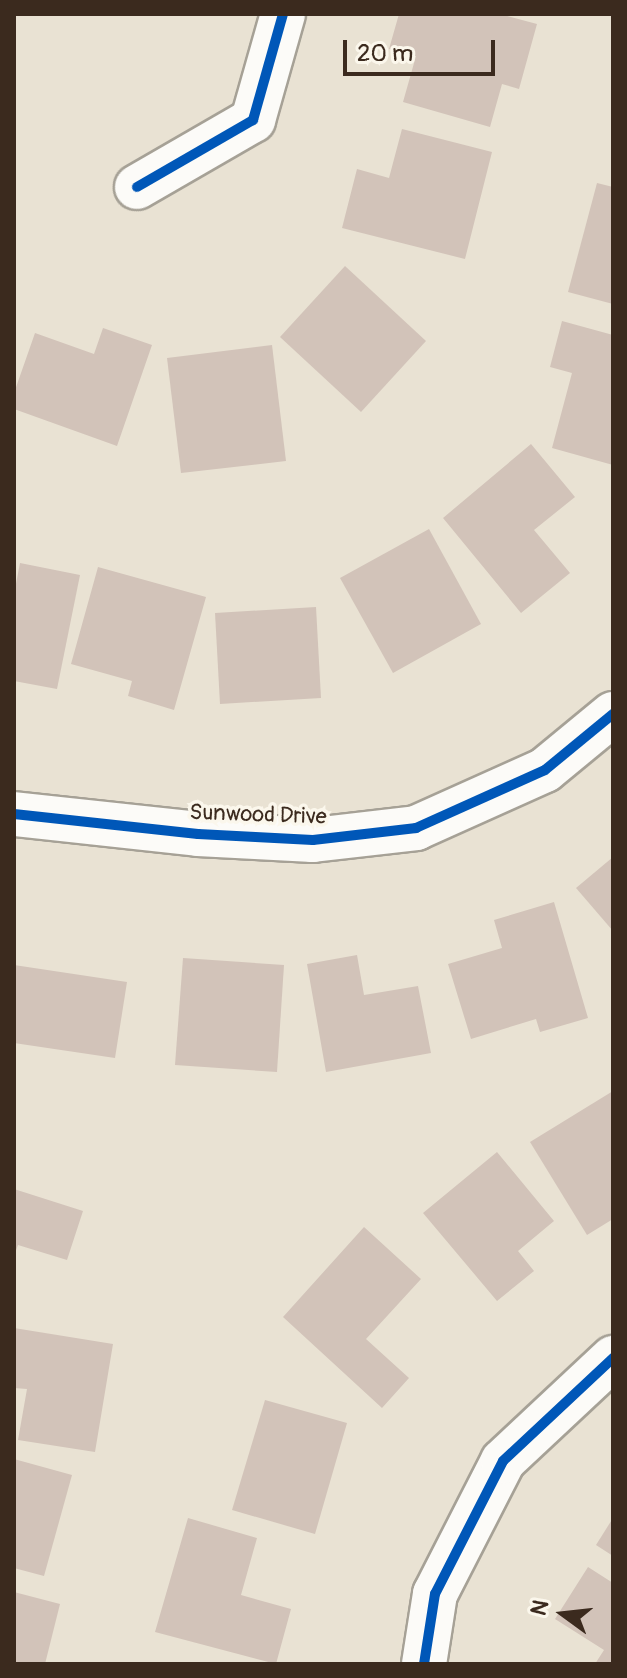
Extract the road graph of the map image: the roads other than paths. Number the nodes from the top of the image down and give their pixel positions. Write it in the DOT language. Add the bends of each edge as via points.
graph roads {
  1 [pos="283,14"];
  2 [pos="137,187"];
  3 [pos="613,714"];
  4 [pos="14,814"];
  5 [pos="613,1358"];
  6 [pos="424,1664"];
  1 -- 2 [label="street" via="253,120"];
  3 -- 4 [label="street, Sunwood Drive" via="545,770 416,828 313,840"];
  5 -- 6 [label="street" via="503,1461 435,1594"];
}
